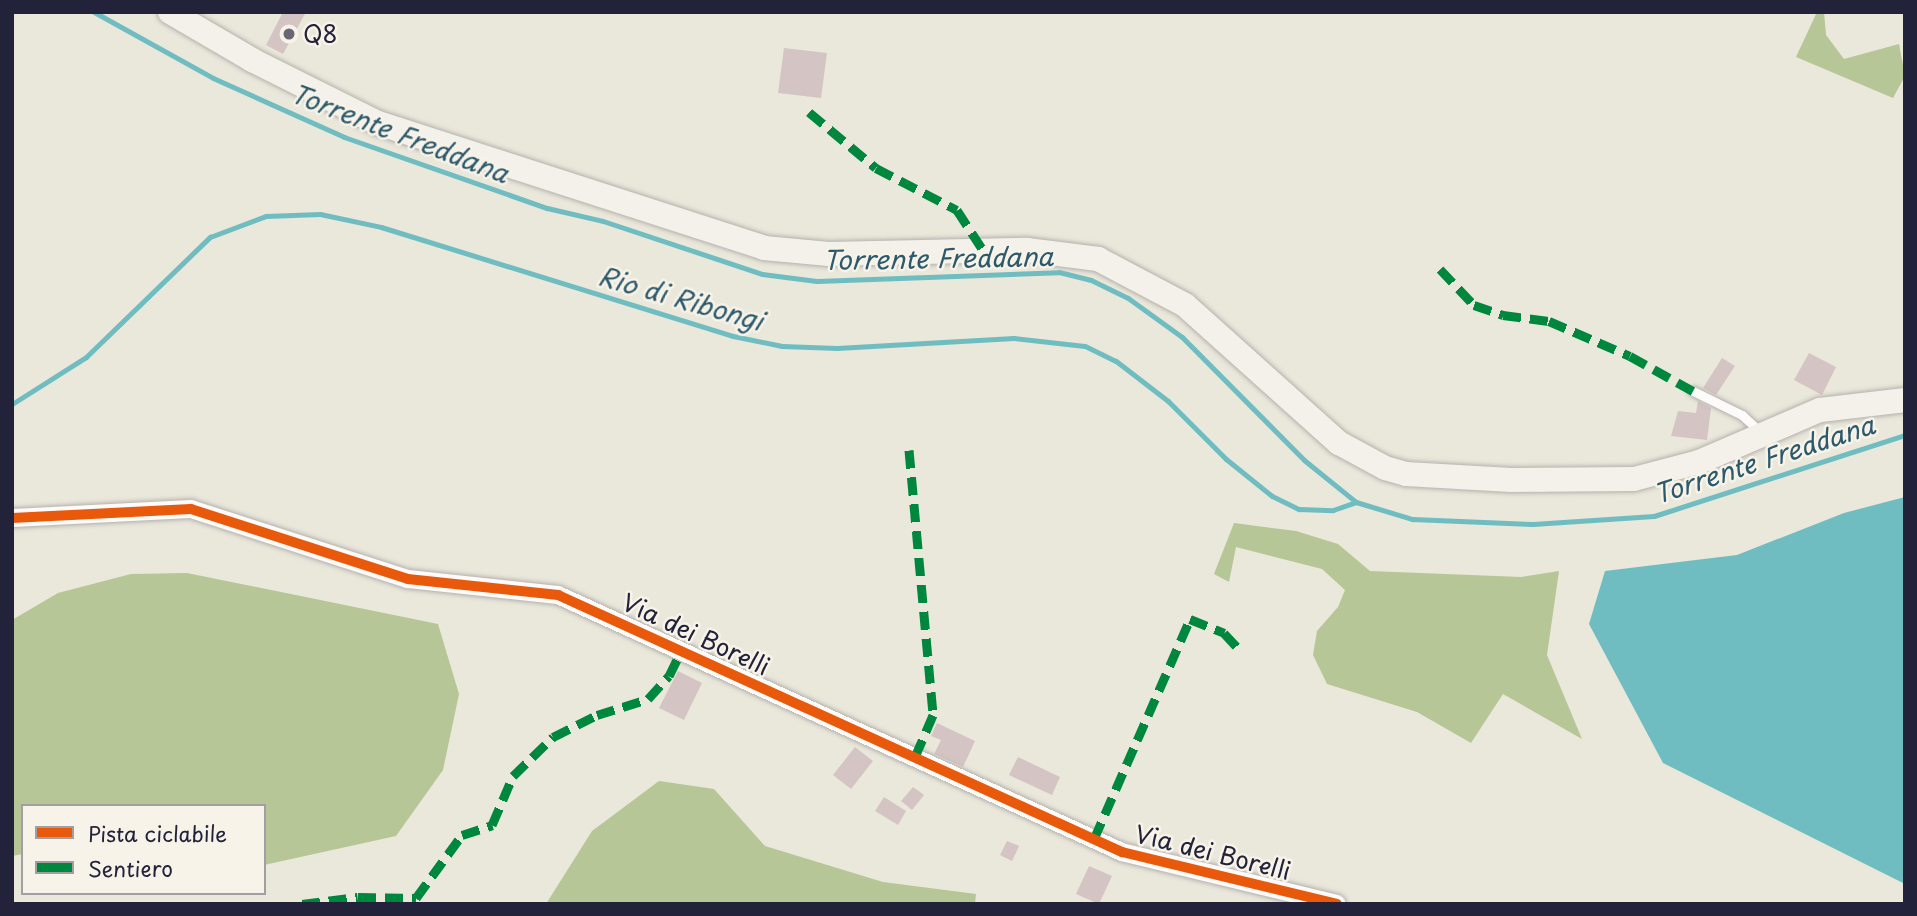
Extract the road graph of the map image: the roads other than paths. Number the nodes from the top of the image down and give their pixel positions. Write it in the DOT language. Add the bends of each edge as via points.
graph roads {
  1 [pos="170,12"];
  2 [pos="1693,391"];
  3 [pos="1905,400"];
  4 [pos="1762,433"];
  5 [pos="12,518"];
  6 [pos="1337,904"];
  1 -- 4 [label="main road" via="263,66 378,122 764,248 829,254 1027,250 1098,259 1185,304 1339,443 1385,468 1428,478 1634,479 1699,462"];
  2 -- 4 [label="lane" via="1742,415"];
  3 -- 4 [label="main road" via="1821,411"];
  5 -- 6 [label="street, Via dei Borelli" via="191,509 408,579 558,595 1122,852"];
}
